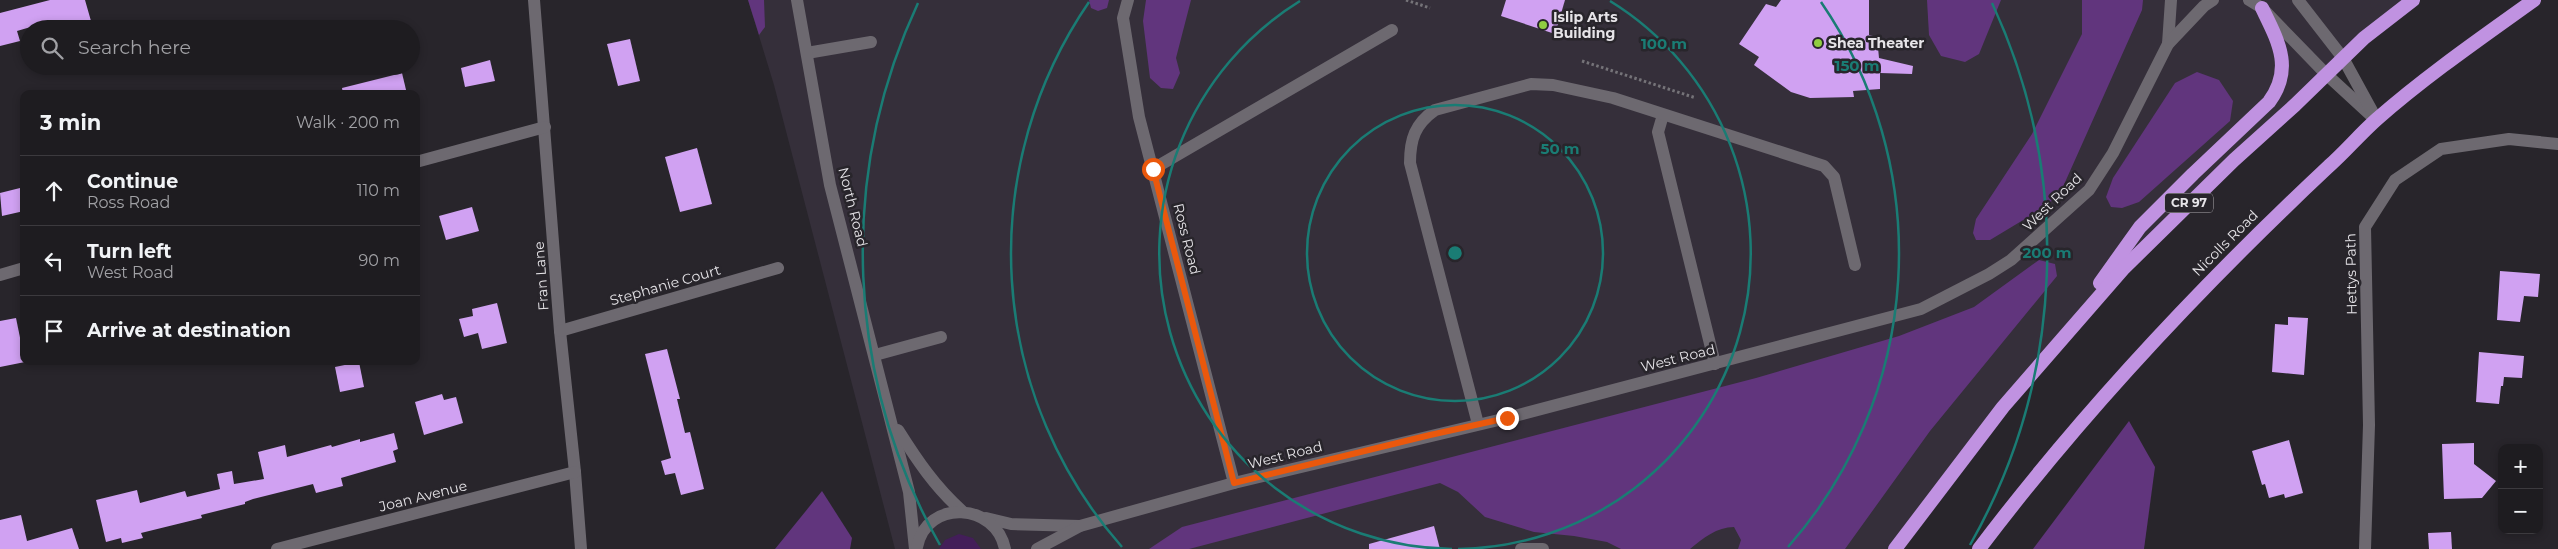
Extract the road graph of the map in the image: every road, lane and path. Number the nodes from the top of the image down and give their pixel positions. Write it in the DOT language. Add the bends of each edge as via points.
graph roads {
  1 [pos="534,0"];
  2 [pos="797,0"];
  3 [pos="1128,0"];
  4 [pos="1406,0"];
  5 [pos="2171,0"];
  6 [pos="2213,0"];
  7 [pos="2249,0"];
  8 [pos="2298,0"];
  9 [pos="2413,0"];
  10 [pos="2534,0"];
  11 [pos="1430,8"];
  12 [pos="2262,8"];
  13 [pos="1392,30"];
  14 [pos="872,42"];
  15 [pos="2168,44"];
  16 [pos="807,53"];
  17 [pos="2343,58"];
  18 [pos="1582,61"];
  19 [pos="2326,74"];
  20 [pos="1696,98"];
  21 [pos="1664,115"];
  22 [pos="2376,120"];
  23 [pos="545,128"];
  24 [pos="2558,144"];
  25 [pos="420,161"];
  26 [pos="1153,169"];
  27 [pos="1854,265"];
  28 [pos="778,268"];
  29 [pos="20,269"];
  30 [pos="0,275"];
  31 [pos="560,331"];
  32 [pos="941,338"];
  33 [pos="2061,339"];
  34 [pos="875,355"];
  35 [pos="1716,364"];
  36 [pos="892,419"];
  37 [pos="1478,424"];
  38 [pos="575,472"];
  39 [pos="1234,483"];
  40 [pos="962,512"];
  41 [pos="983,517"];
  42 [pos="1080,526"];
  43 [pos="277,549"];
  44 [pos="581,549"];
  45 [pos="916,549"];
  46 [pos="1005,549"];
  47 [pos="1037,549"];
  48 [pos="1521,549"];
  49 [pos="1543,549"];
  50 [pos="1895,549"];
  51 [pos="1979,549"];
  52 [pos="2365,549"];
  1 -- 23 [label="street, Fran Lane"];
  2 -- 16 [label="street, North Road"];
  3 -- 26 [label="street, Ross Road" via="1124,18 1139,117"];
  4 -- 11 [label="path"];
  5 -- 15 [label="street, West Road"];
  6 -- 15 [label="street, West Road"];
  7 -- 12 [label="street"];
  8 -- 17 [label="street"];
  9 -- 17 [label="highway, CR 97"];
  10 -- 22 [label="highway, Nicolls Road"];
  12 -- 19 [label="street"];
  12 -- 33 [label="highway" via="2281,50 2282,76 2278,90 2140,227"];
  13 -- 26 [label="street"];
  14 -- 16 [label="street"];
  15 -- 35 [label="street, West Road" via="2113,153 2089,190 2011,260 1921,309"];
  16 -- 34 [label="street, North Road" via="830,185"];
  17 -- 19 [label="highway, CR 97"];
  17 -- 22 [label="street"];
  18 -- 20 [label="path"];
  19 -- 22 [label="street"];
  19 -- 33 [label="highway, CR 97" via="2177,214"];
  21 -- 27 [label="street" via="1824,166 1834,177"];
  21 -- 35 [label="street" via="1658,132"];
  21 -- 37 [label="street" via="1572,88 1531,84 1435,110 1422,119 1414,131 1410,163"];
  22 -- 51 [label="highway, Nicolls Road" via="2166,326 2075,429"];
  23 -- 25 [label="street"];
  23 -- 31 [label="street, Fran Lane"];
  24 -- 52 [label="street, Hettys Path" via="2509,139 2441,149 2395,180 2365,227 2369,425"];
  26 -- 39 [label="street, Ross Road"];
  28 -- 31 [label="street, Stephanie Court"];
  29 -- 30 [label="street"];
  31 -- 38 [label="street, Fran Lane"];
  32 -- 34 [label="street"];
  33 -- 50 [label="highway, CR 97" via="2003,406"];
  34 -- 36 [label="street, North Road"];
  35 -- 37 [label="street, West Road"];
  36 -- 40 [label="street, North Road" via="926,473"];
  36 -- 45 [label="street, North Road" via="909,492"];
  37 -- 39 [label="street, West Road"];
  38 -- 43 [label="street, Joan Avenue"];
  38 -- 44 [label="street, Fran Lane"];
  39 -- 42 [label="street, West Road"];
  40 -- 41 [label="street, West Road"];
  40 -- 45 [label="street" via="939,517 927,526"];
  41 -- 42 [label="street, West Road" via="1011,524"];
  41 -- 46 [label="street" via="995,526"];
  42 -- 47 [label="street, West Road"];
  48 -- 49 [label="street"];
}
